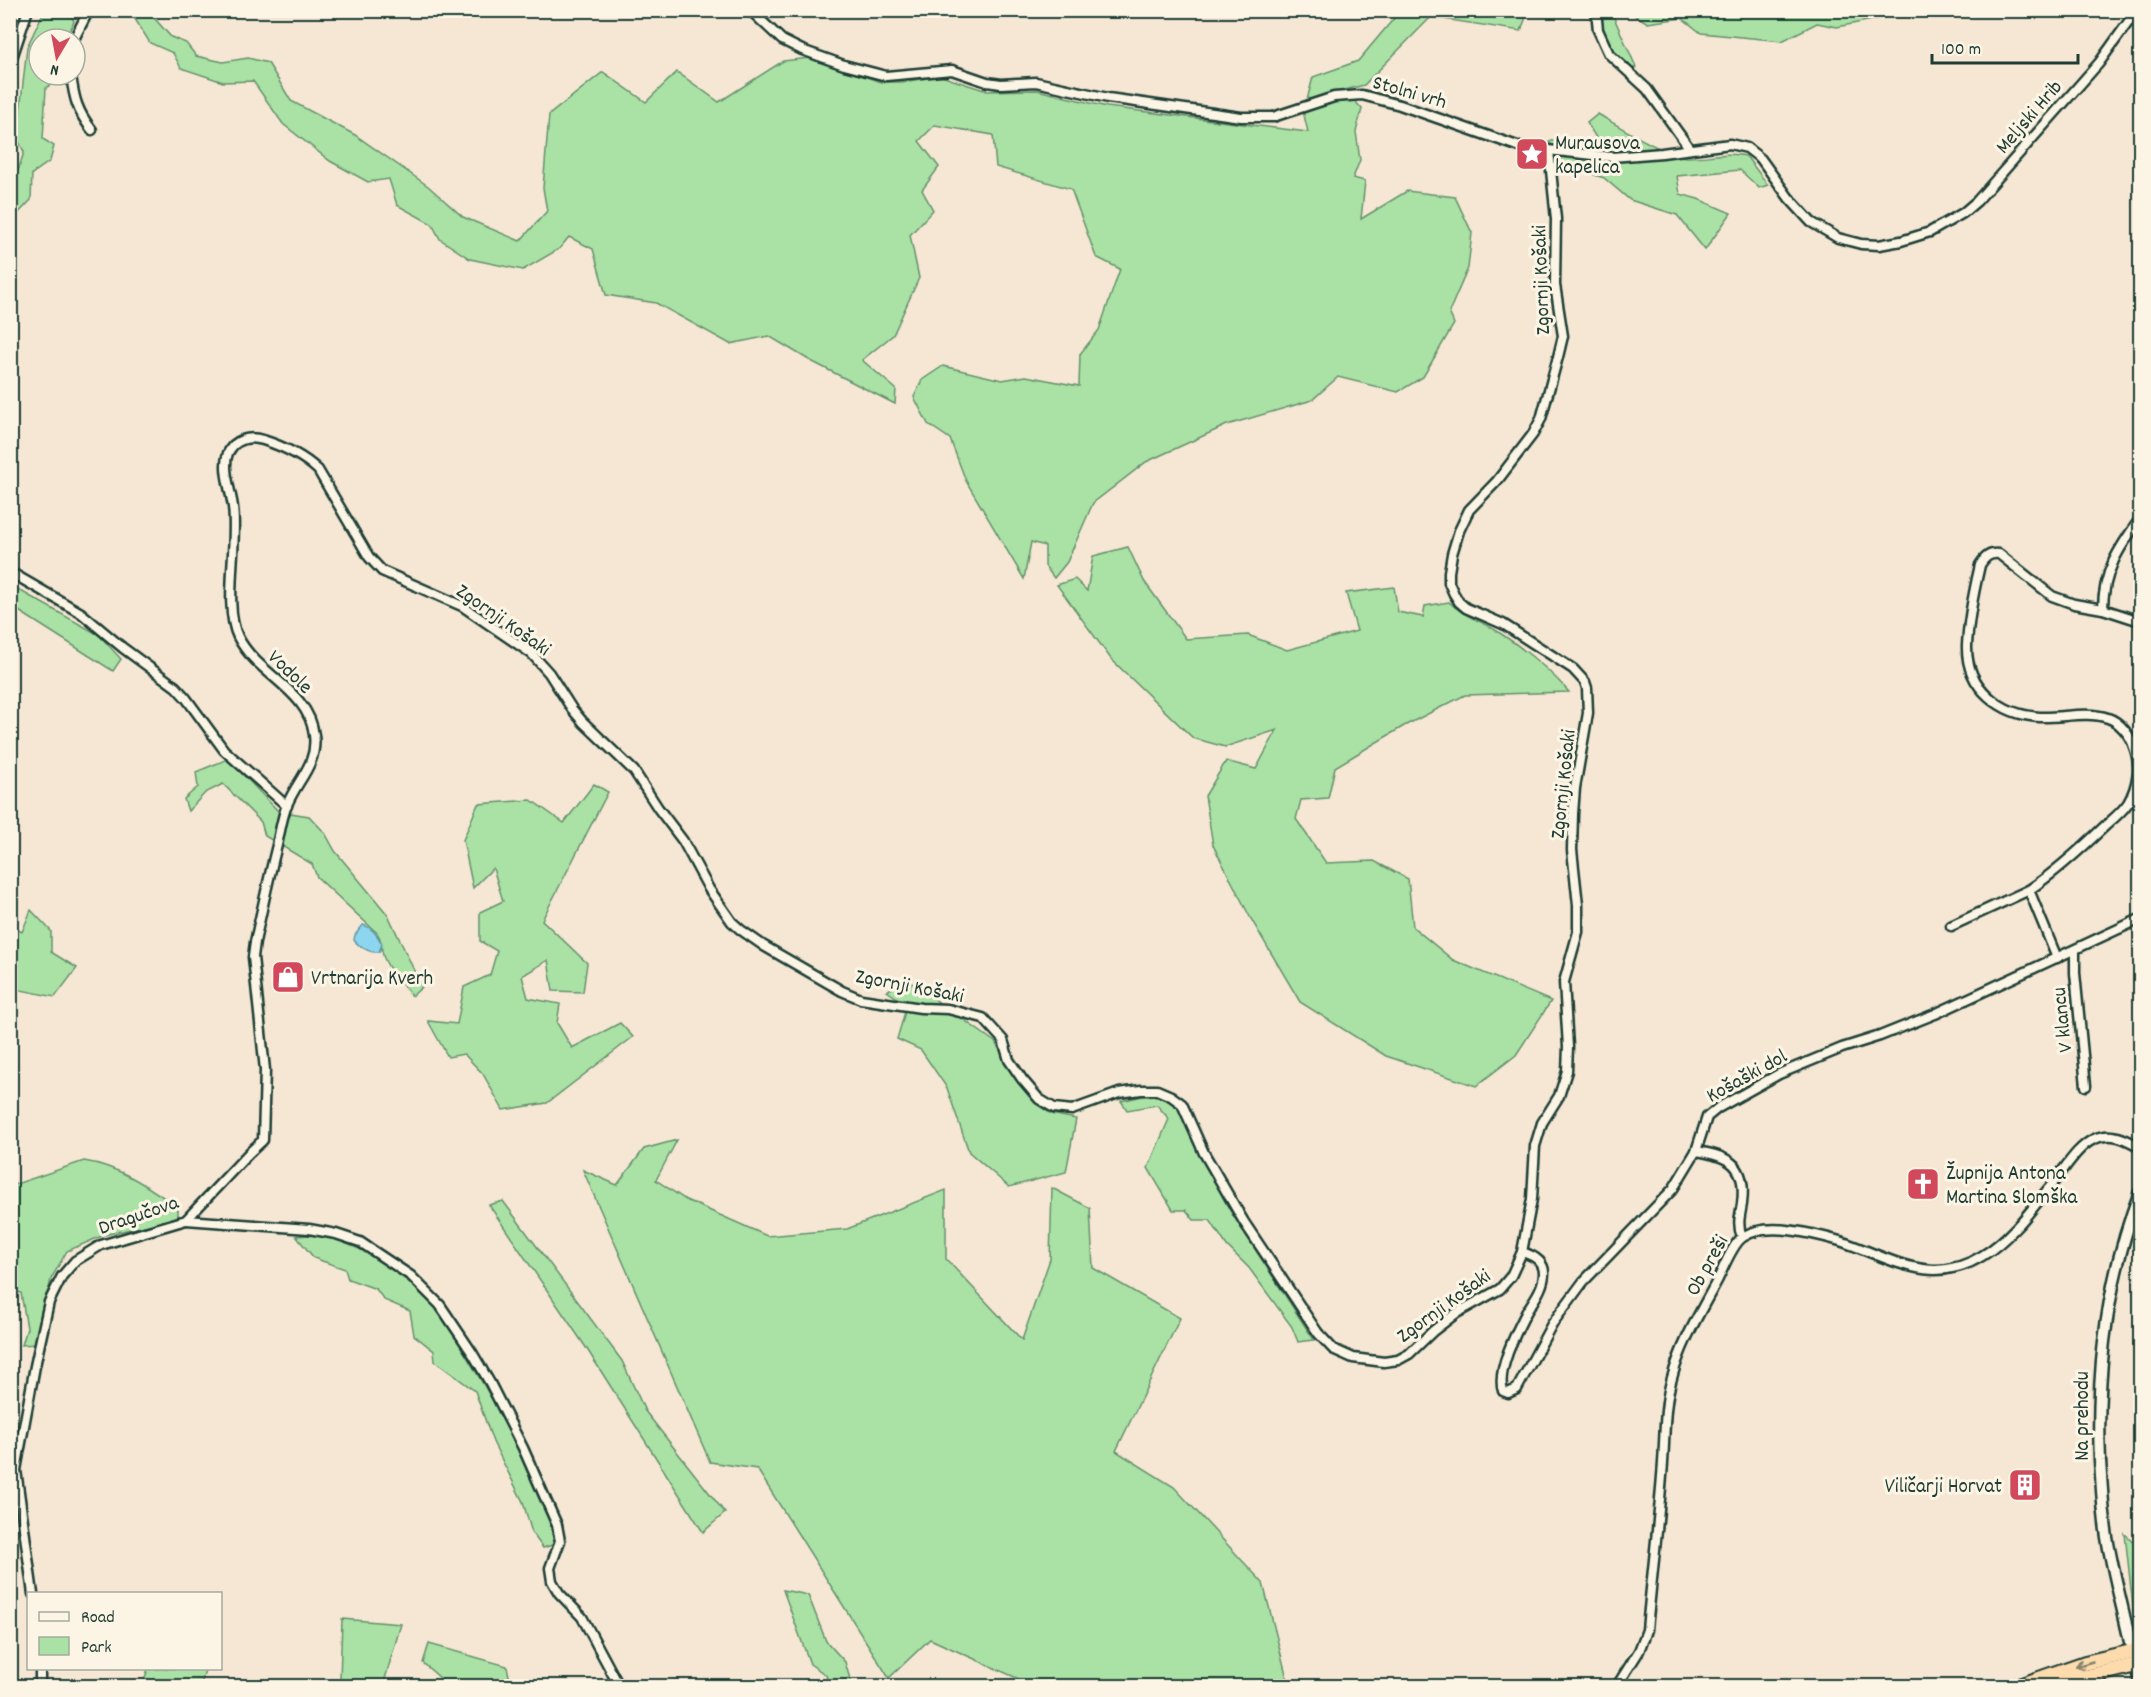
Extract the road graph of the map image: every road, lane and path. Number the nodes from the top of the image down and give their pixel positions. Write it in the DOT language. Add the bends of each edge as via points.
graph roads {
  1 [pos="28,10"];
  2 [pos="89,10"];
  3 [pos="750,10"];
  4 [pos="1596,10"];
  5 [pos="2137,10"];
  6 [pos="80,27"];
  7 [pos="10,64"];
  8 [pos="72,87"];
  9 [pos="92,129"];
  10 [pos="1690,149"];
  11 [pos="1549,151"];
  12 [pos="1963,213"];
  13 [pos="2140,519"];
  14 [pos="10,572"];
  15 [pos="414,585"];
  16 [pos="2103,609"];
  17 [pos="2140,621"];
  18 [pos="287,806"];
  19 [pos="2029,890"];
  20 [pos="2140,919"];
  21 [pos="1951,926"];
  22 [pos="2075,950"];
  23 [pos="2057,958"];
  24 [pos="2086,1086"];
  25 [pos="2140,1147"];
  26 [pos="1696,1151"];
  27 [pos="2140,1192"];
  28 [pos="186,1220"];
  29 [pos="1742,1237"];
  30 [pos="1522,1252"];
  31 [pos="33,1592"];
  32 [pos="2135,1646"];
  33 [pos="40,1670"];
  34 [pos="2140,1674"];
  35 [pos="39,1686"];
  36 [pos="619,1686"];
  37 [pos="1617,1686"];
  38 [pos="2019,1686"];
  39 [pos="2055,1686"];
  1 -- 7 [label="street"];
  2 -- 6 [label="street"];
  3 -- 11 [label="street, Stolni vrh" via="782,40 802,50 886,76 952,70 987,82 1036,82 1108,98 1241,117 1274,117 1334,97 1362,95 1520,147"];
  4 -- 10 [label="street" via="1598,30 1609,54 1647,89"];
  5 -- 12 [label="street, Meljski Hrib" via="2099,63 1991,187"];
  8 -- 9 [label="street" via="81,116"];
  10 -- 11 [label="street, Stolni vrh" via="1612,157"];
  10 -- 12 [label="street, Stolni vrh" via="1730,144 1748,148 1811,222 1838,238 1861,244 1901,242 1930,232"];
  11 -- 30 [label="street, Zgornji Košaki" via="1556,219 1555,285 1563,336 1541,419 1520,453 1470,510 1459,531 1449,572 1451,588 1459,602 1503,624 1573,669 1585,682 1589,698 1573,814 1572,850 1579,917 1564,982 1567,1071 1535,1146 1532,1199"];
  13 -- 16 [label="street" via="2111,565 2103,589"];
  14 -- 18 [label="street" via="81,613 176,687 224,750"];
  15 -- 18 [label="street, Vodole" via="382,571 369,557 328,484 308,460 251,438 239,441 228,454 226,466 235,525 232,620 242,644 255,661 288,689 308,714 314,733 311,764"];
  15 -- 30 [label="street, Zgornji Košaki" via="462,606 538,660 583,722 634,771 732,922 764,946 861,999 948,1009 983,1018 1003,1040 1009,1060 1022,1079 1039,1099 1054,1108 1072,1110 1119,1093 1141,1090 1157,1090 1182,1104 1204,1153 1244,1222 1318,1333 1333,1349 1369,1361 1398,1360 1455,1314 1500,1289"];
  16 -- 17 [label="street"];
  16 -- 19 [label="street" via="2052,596 1999,554 1985,557 1980,565 1967,648 1971,672 1979,688 1993,702 2014,713 2108,718 2122,726 2132,739 2138,759 2136,787 2127,805 2048,878"];
  18 -- 28 [label="street, Dragučova" via="253,957 265,1070 263,1140"];
  19 -- 21 [label="street"];
  19 -- 23 [label="street"];
  20 -- 22 [label="street, Košaški dol"];
  22 -- 23 [label="street, Košaški dol"];
  22 -- 24 [label="street, V klancu"];
  23 -- 26 [label="street, Košaški dol" via="1935,1014 1769,1079 1707,1117"];
  25 -- 29 [label="street, Ob preši" via="2111,1135 2094,1138 2078,1151 2002,1241 1981,1257 1960,1266 1942,1270 1906,1267 1841,1242 1798,1231 1757,1231"];
  26 -- 29 [label="street" via="1720,1155 1738,1170"];
  26 -- 30 [label="street, Košaški dol" via="1673,1189 1583,1282 1552,1324 1517,1389 1508,1394 1501,1384 1503,1369 1541,1287 1544,1271 1540,1261"];
  27 -- 32 [label="street, Na prehodu" via="2128,1224 2106,1319 2098,1404 2108,1542"];
  28 -- 31 [label="street, Dragučova" via="101,1245 75,1261 49,1302 16,1470"];
  28 -- 36 [label="street" via="309,1229 352,1239 411,1276 440,1305 490,1383 557,1524 560,1541 550,1568 552,1581 582,1617"];
  29 -- 37 [label="street, Ob preši" via="1685,1341 1672,1375 1647,1630 1640,1651"];
  32 -- 38 [label="highway, one-way"];
  33 -- 35 [label="street"];
  34 -- 39 [label="highway" via="2092,1675"];
}
